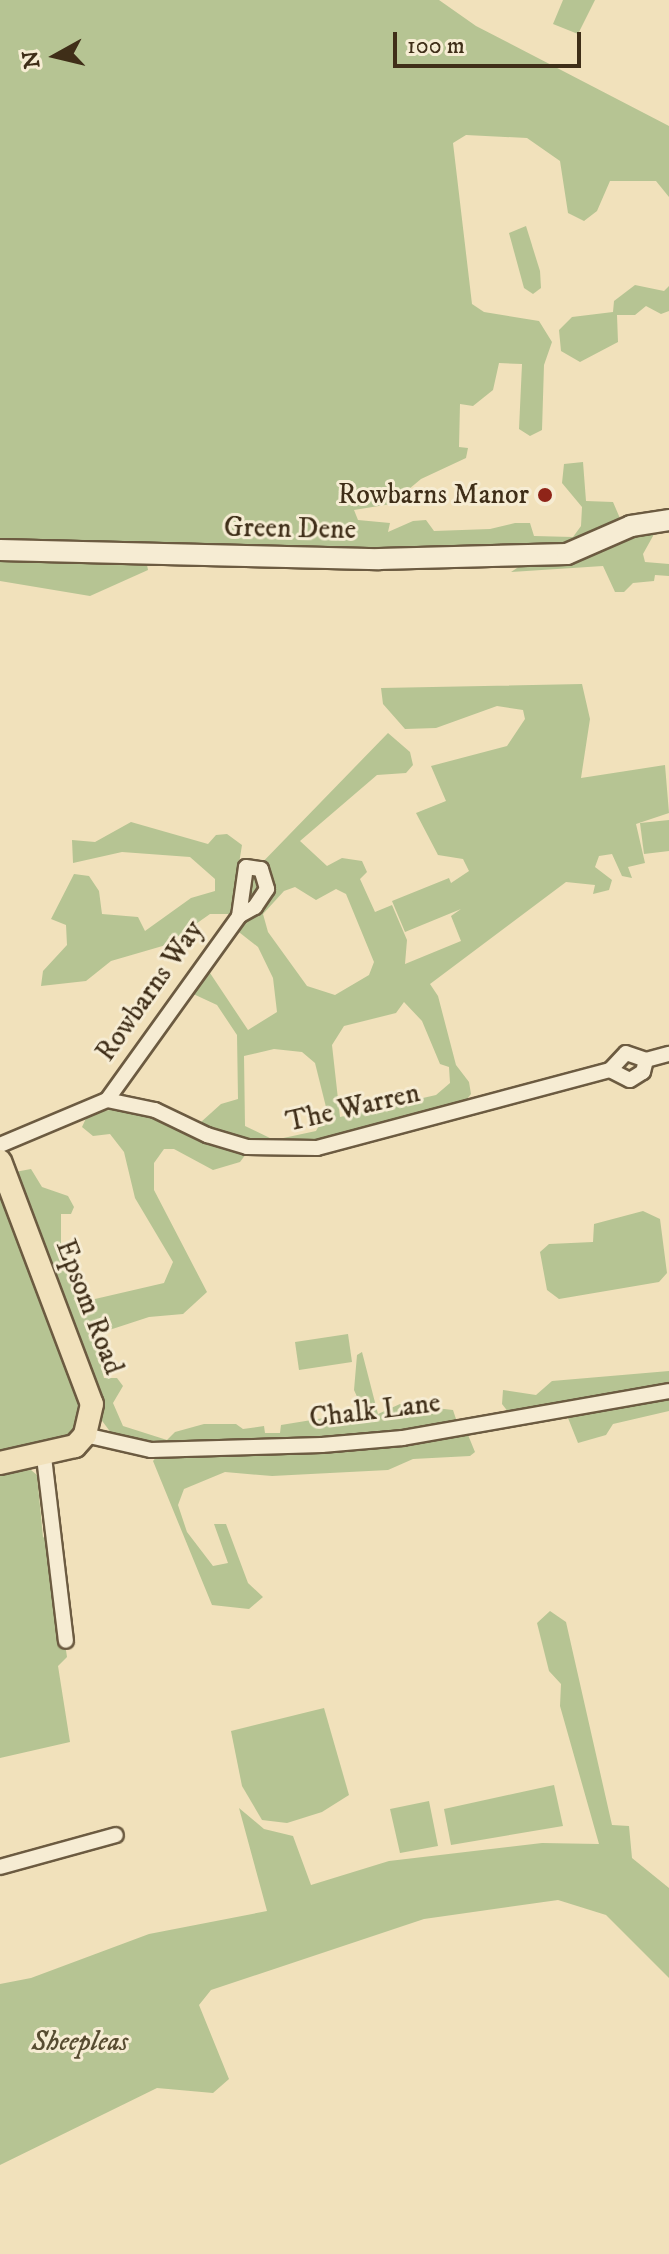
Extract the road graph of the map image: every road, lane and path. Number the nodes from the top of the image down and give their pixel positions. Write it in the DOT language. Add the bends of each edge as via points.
graph roads {
  1 [pos="669,520"];
  2 [pos="0,550"];
  3 [pos="239,916"];
  4 [pos="669,1054"];
  5 [pos="646,1060"];
  6 [pos="610,1070"];
  7 [pos="107,1100"];
  8 [pos="0,1145"];
  9 [pos="0,1161"];
  10 [pos="669,1391"];
  11 [pos="85,1435"];
  12 [pos="44,1457"];
  13 [pos="0,1463"];
  14 [pos="66,1641"];
  15 [pos="116,1835"];
  16 [pos="0,1867"];
  1 -- 2 [label="street, Green Dene" via="631,526 567,554 379,559"];
  3 -- 7 [label="street, Rowbarns Way"];
  4 -- 5 [label="street, The Warren"];
  5 -- 6 [label="street, The Warren" via="626,1053"];
  5 -- 6 [label="street" via="643,1072 630,1080"];
  6 -- 7 [label="street, The Warren" via="344,1142 280,1151 207,1135 155,1110"];
  7 -- 8 [label="street"];
  9 -- 11 [label="main road, Epsom Road" via="88,1386 91,1413"];
  10 -- 11 [label="street, Chalk Lane" via="403,1438 322,1445 151,1450"];
  11 -- 12 [label="main road" via="75,1446"];
  12 -- 13 [label="main road"];
  12 -- 14 [label="street"];
  15 -- 16 [label="street"];
}
